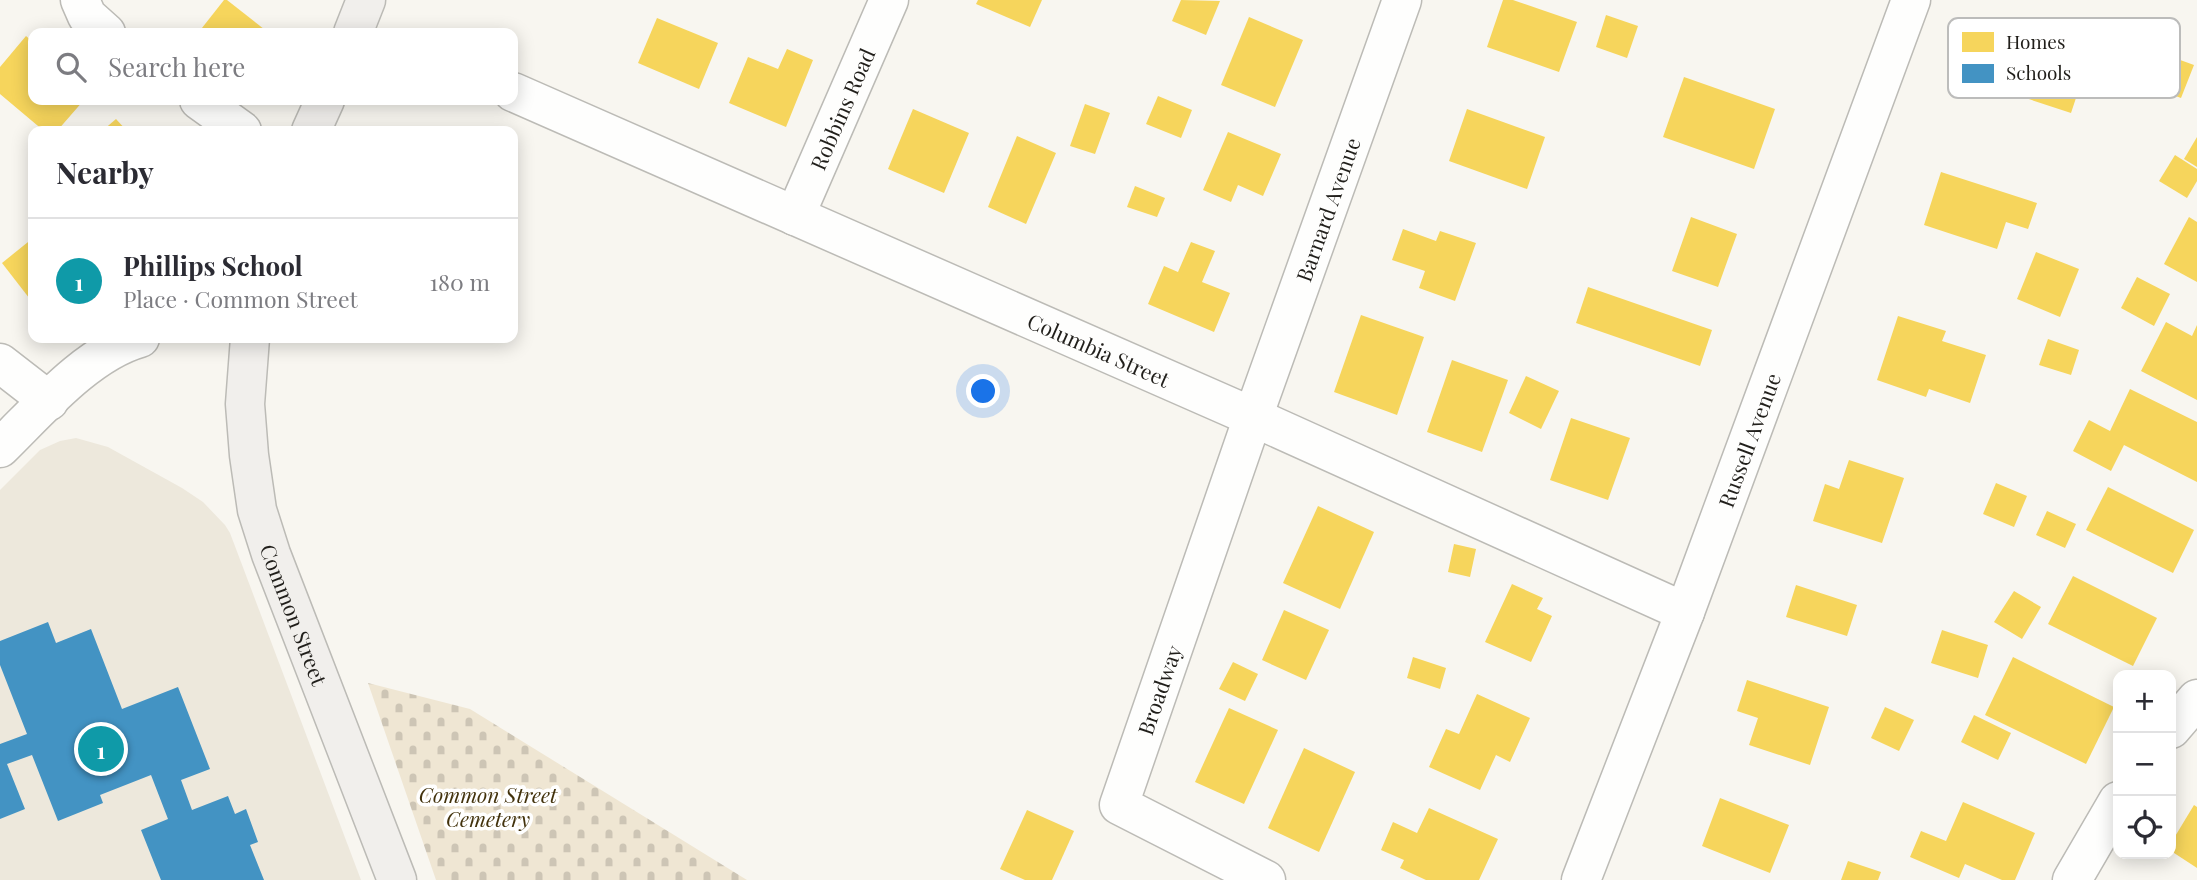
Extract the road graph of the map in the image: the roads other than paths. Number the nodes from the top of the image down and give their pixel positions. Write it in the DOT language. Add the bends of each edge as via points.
graph roads {
  1 [pos="79,0"];
  2 [pos="366,0"];
  3 [pos="889,0"];
  4 [pos="1402,0"];
  5 [pos="1911,0"];
  6 [pos="100,28"];
  7 [pos="355,28"];
  8 [pos="518,94"];
  9 [pos="205,105"];
  10 [pos="323,105"];
  11 [pos="235,126"];
  12 [pos="313,126"];
  13 [pos="795,216"];
  14 [pos="124,343"];
  15 [pos="250,343"];
  16 [pos="0,363"];
  17 [pos="49,401"];
  18 [pos="1253,417"];
  19 [pos="0,448"];
  20 [pos="1685,612"];
  21 [pos="2197,699"];
  22 [pos="2176,723"];
  23 [pos="2113,810"];
  24 [pos="397,880"];
  25 [pos="1266,880"];
  26 [pos="1581,880"];
  27 [pos="2072,880"];
  1 -- 6 [label="street"];
  2 -- 7 [label="main road"];
  3 -- 13 [label="street, Robbins Road"];
  4 -- 18 [label="street, Barnard Avenue"];
  5 -- 20 [label="street, Russell Avenue"];
  8 -- 13 [label="street, Columbia Street"];
  9 -- 11 [label="street"];
  10 -- 12 [label="main road"];
  13 -- 18 [label="street, Columbia Street"];
  14 -- 17 [label="street" via="99,356"];
  15 -- 24 [label="main road, Common Street" via="246,404 257,510"];
  16 -- 17 [label="street"];
  17 -- 19 [label="street"];
  18 -- 20 [label="street, Columbia Street"];
  18 -- 25 [label="street, Broadway" via="1119,805"];
  20 -- 26 [label="street, Russell Avenue"];
  21 -- 22 [label="street"];
  23 -- 27 [label="street"];
}
